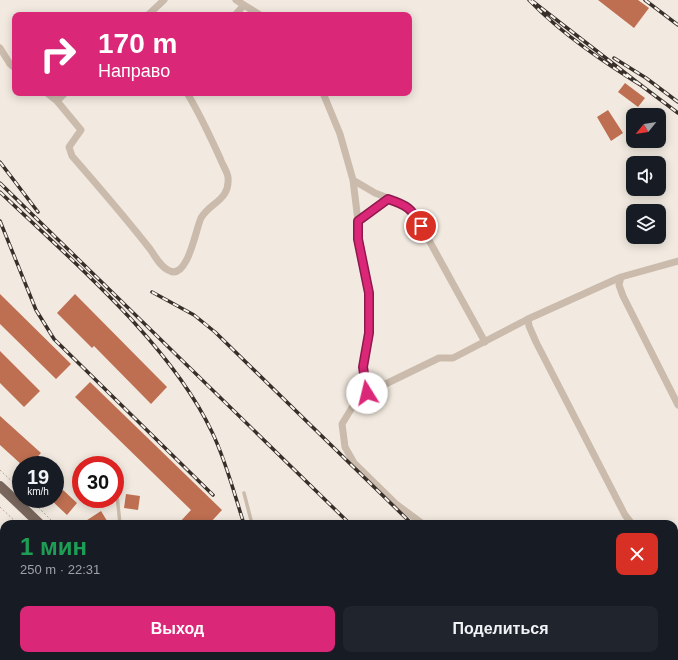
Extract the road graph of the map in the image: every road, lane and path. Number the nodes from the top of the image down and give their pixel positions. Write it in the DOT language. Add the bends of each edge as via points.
graph roads {
  1 [pos="164,0"];
  2 [pos="236,0"];
  3 [pos="244,5"];
  4 [pos="151,12"];
  5 [pos="238,12"];
  6 [pos="255,12"];
  7 [pos="0,48"];
  8 [pos="12,66"];
  9 [pos="51,96"];
  10 [pos="62,96"];
  11 [pos="189,96"];
  12 [pos="324,96"];
  13 [pos="57,101"];
  14 [pos="353,180"];
  15 [pos="388,199"];
  16 [pos="358,221"];
  17 [pos="678,262"];
  18 [pos="620,277"];
  19 [pos="528,319"];
  20 [pos="485,342"];
  21 [pos="367,393"];
  22 [pos="678,405"];
  23 [pos="0,470"];
  24 [pos="12,481"];
  25 [pos="0,486"];
  26 [pos="244,493"];
  27 [pos="0,507"];
  28 [pos="39,508"];
  29 [pos="118,508"];
  30 [pos="14,520"];
  31 [pos="36,520"];
  32 [pos="51,520"];
  33 [pos="120,520"];
  34 [pos="251,520"];
  35 [pos="418,520"];
  36 [pos="629,520"];
  1 -- 4 [label="street"];
  2 -- 3 [label="street"];
  3 -- 5 [label="street"];
  3 -- 6 [label="street"];
  7 -- 8 [label="street"];
  9 -- 13 [label="street"];
  10 -- 13 [label="street"];
  11 -- 13 [label="street" via="228,176 228,188 201,218 193,245 181,269 174,272 160,263 128,220 69,152 69,147 81,130"];
  12 -- 14 [label="street" via="340,134"];
  14 -- 15 [label="street"];
  14 -- 16 [label="street"];
  15 -- 16 [label="street"];
  15 -- 20 [label="street" via="404,204 414,213"];
  16 -- 21 [label="street" via="358,239 369,293 369,333 363,367"];
  17 -- 18 [label="street"];
  18 -- 19 [label="street"];
  18 -- 22 [label="street" via="619,285 623,296"];
  19 -- 20 [label="street"];
  19 -- 36 [label="street" via="536,342"];
  20 -- 21 [label="street" via="453,358 439,358"];
  21 -- 35 [label="street" via="353,406 342,424 345,447 354,463 396,504"];
  23 -- 24 [label="path"];
  25 -- 31 [label="main road"];
  26 -- 34 [label="lane"];
  27 -- 30 [label="path"];
  28 -- 32 [label="path"];
  29 -- 33 [label="lane"];
}
